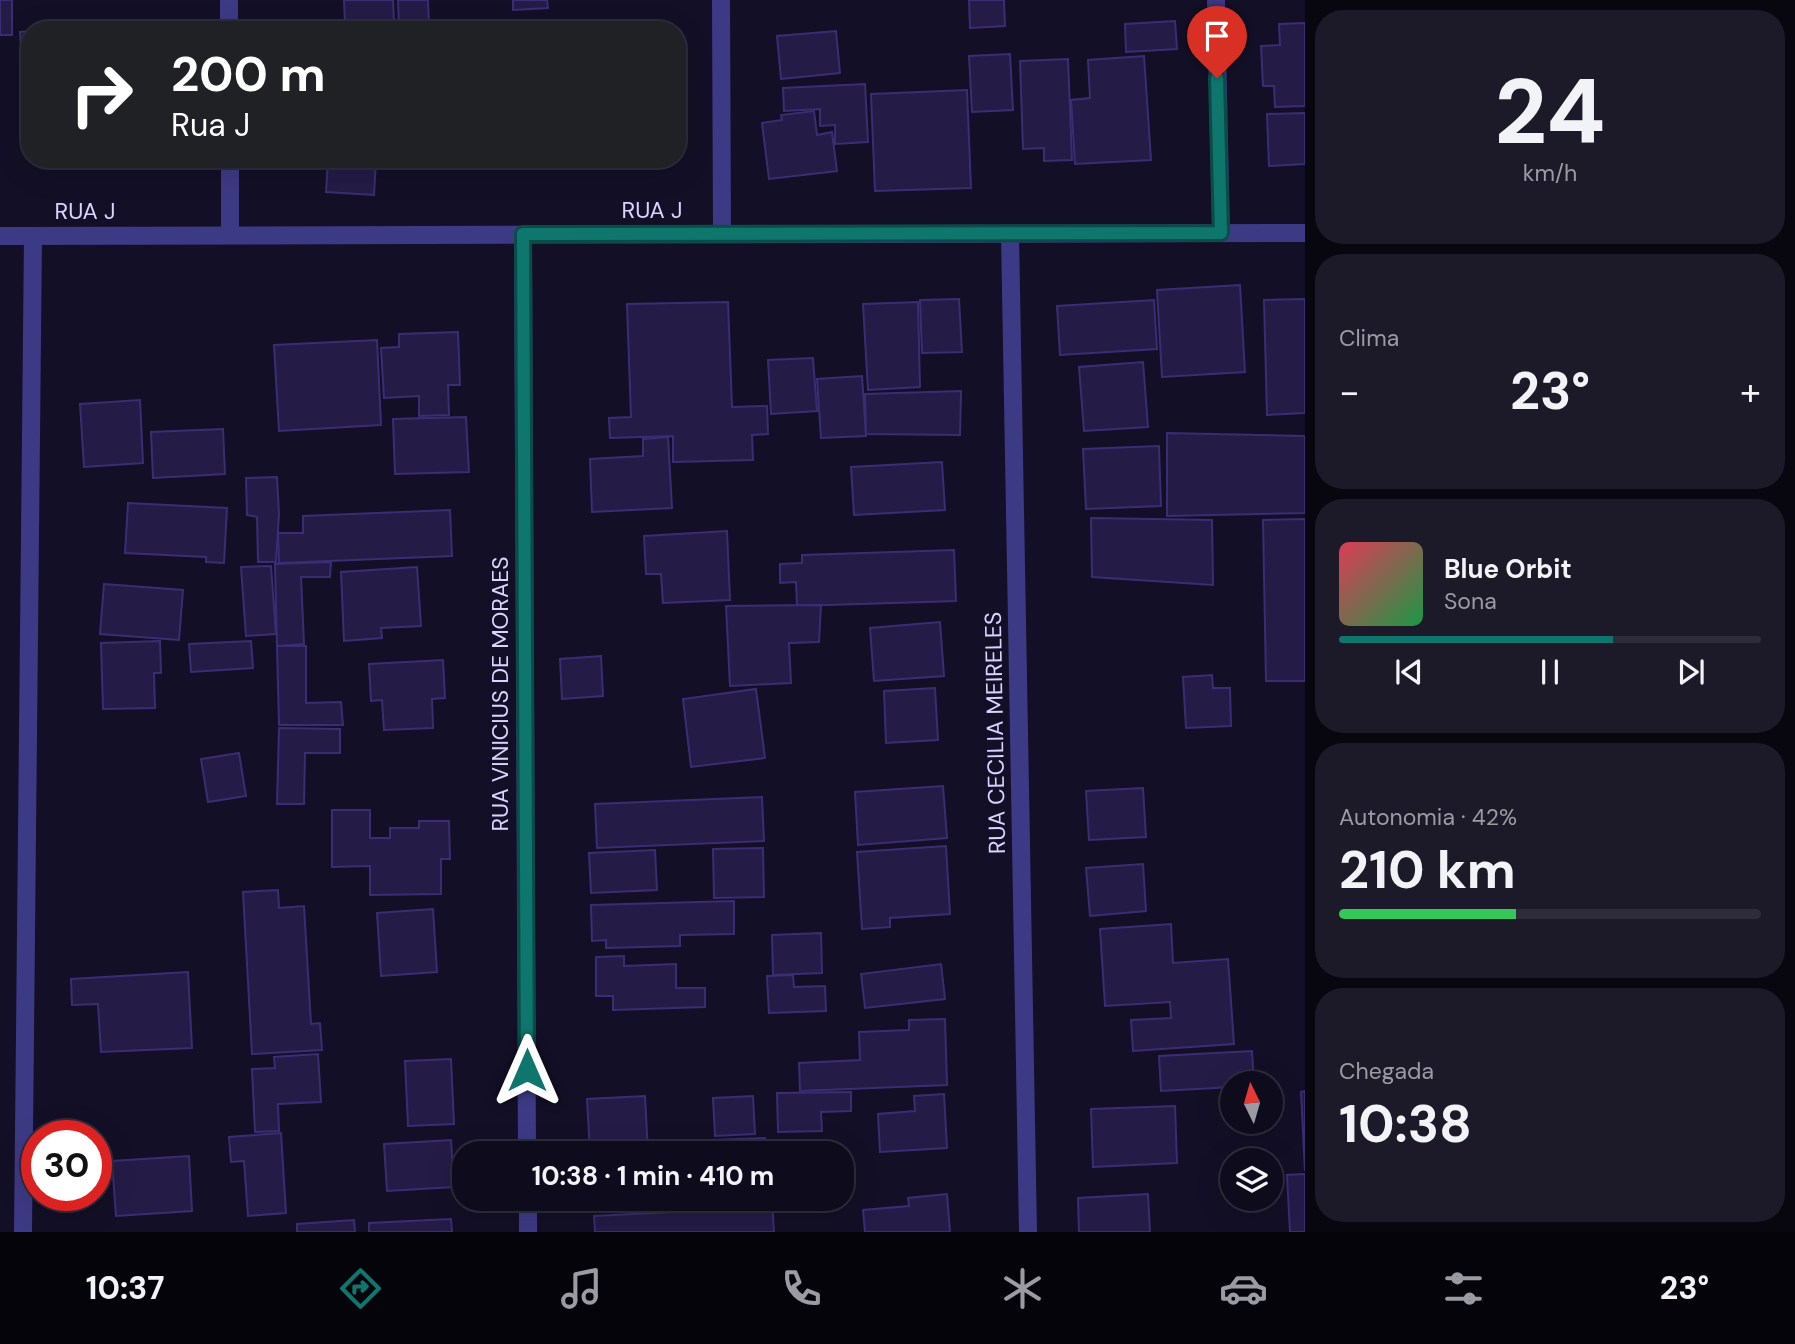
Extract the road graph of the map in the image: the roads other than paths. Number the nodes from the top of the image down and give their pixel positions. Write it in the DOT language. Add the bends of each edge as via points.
graph roads {
  1 [pos="229,0"];
  2 [pos="720,0"];
  3 [pos="1216,0"];
  4 [pos="229,21"];
  5 [pos="230,168"];
  6 [pos="1221,233"];
  7 [pos="1305,233"];
  8 [pos="523,234"];
  9 [pos="722,234"];
  10 [pos="1010,234"];
  11 [pos="230,235"];
  12 [pos="0,236"];
  13 [pos="33,236"];
  14 [pos="527,1141"];
  15 [pos="528,1211"];
  16 [pos="23,1232"];
  17 [pos="528,1232"];
  18 [pos="1028,1232"];
  1 -- 4 [label="street"];
  2 -- 9 [label="street"];
  3 -- 6 [label="street"];
  5 -- 11 [label="street"];
  6 -- 7 [label="street, RUA J"];
  6 -- 10 [label="street, RUA J"];
  8 -- 9 [label="street, RUA J"];
  8 -- 11 [label="street, RUA J"];
  8 -- 14 [label="street, RUA VINICIUS DE MORAES"];
  9 -- 10 [label="street, RUA J"];
  10 -- 18 [label="street, RUA CECILIA MEIRELES"];
  11 -- 13 [label="street, RUA J"];
  12 -- 13 [label="street, RUA J"];
  13 -- 16 [label="street"];
  15 -- 17 [label="street"];
}
